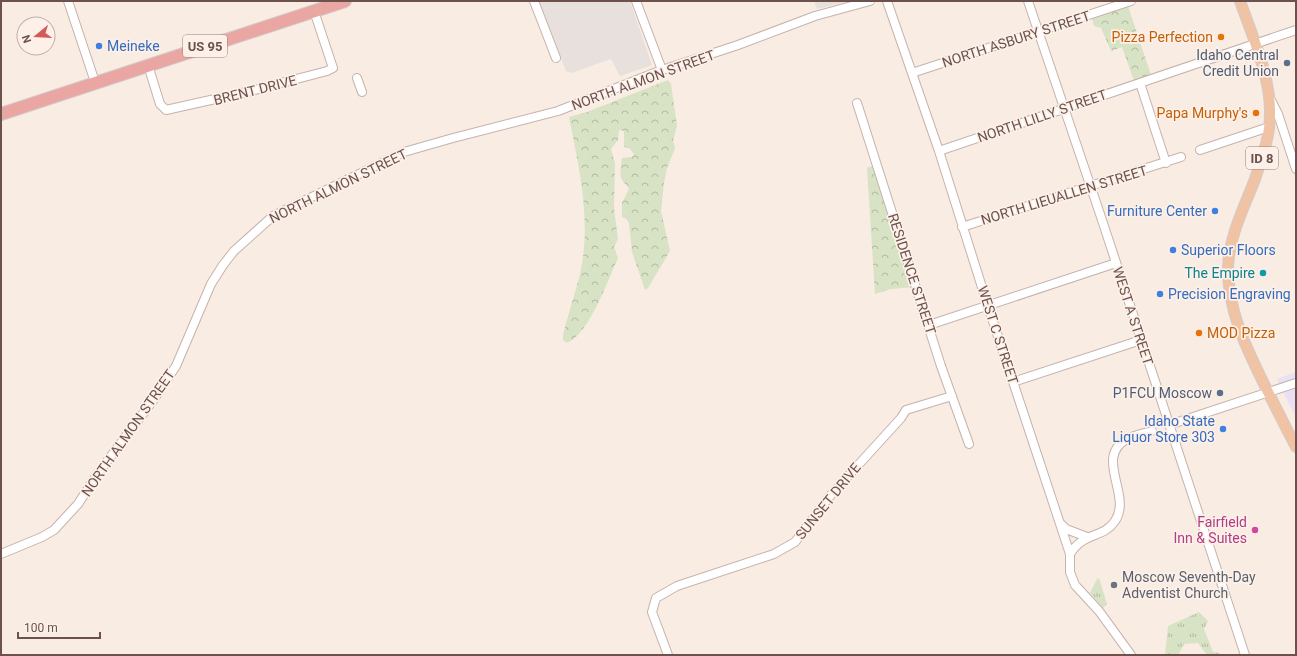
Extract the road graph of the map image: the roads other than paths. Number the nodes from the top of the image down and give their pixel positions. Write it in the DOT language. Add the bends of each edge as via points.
graph roads {
  1 [pos="68,1"];
  2 [pos="345,1"];
  3 [pos="534,1"];
  4 [pos="636,1"];
  5 [pos="870,1"];
  6 [pos="887,1"];
  7 [pos="1028,1"];
  8 [pos="1131,1"];
  9 [pos="1240,1"];
  10 [pos="314,11"];
  11 [pos="1296,30"];
  12 [pos="1038,32"];
  13 [pos="1255,44"];
  14 [pos="556,58"];
  15 [pos="148,65"];
  16 [pos="662,70"];
  17 [pos="912,73"];
  18 [pos="357,78"];
  19 [pos="95,82"];
  20 [pos="1142,82"];
  21 [pos="362,92"];
  22 [pos="1270,98"];
  23 [pos="857,103"];
  24 [pos="1064,108"];
  25 [pos="1,114"];
  26 [pos="1269,127"];
  27 [pos="1200,150"];
  28 [pos="939,151"];
  29 [pos="1181,157"];
  30 [pos="1166,163"];
  31 [pos="1296,169"];
  32 [pos="1090,186"];
  33 [pos="962,227"];
  34 [pos="1116,263"];
  35 [pos="987,305"];
  36 [pos="929,325"];
  37 [pos="1141,340"];
  38 [pos="1152,374"];
  39 [pos="1013,382"];
  40 [pos="1296,383"];
  41 [pos="1268,392"];
  42 [pos="952,396"];
  43 [pos="1199,415"];
  44 [pos="1169,425"];
  45 [pos="1152,431"];
  46 [pos="969,444"];
  47 [pos="1296,447"];
  48 [pos="1059,522"];
  49 [pos="1087,537"];
  50 [pos="1,554"];
  51 [pos="1070,554"];
  52 [pos="668,655"];
  53 [pos="1131,655"];
  54 [pos="1245,655"];
  1 -- 19 [label="street"];
  2 -- 10 [label="highway, US 95"];
  3 -- 14 [label="street"];
  4 -- 16 [label="street"];
  5 -- 16 [label="street, NORTH ALMON STREET" via="815,16"];
  6 -- 17 [label="street, WEST C STREET"];
  7 -- 12 [label="street, WEST A STREET"];
  8 -- 12 [label="street, NORTH ASBURY STREET"];
  9 -- 13 [label="main road, ID 8"];
  10 -- 15 [label="highway, US 95"];
  10 -- 15 [label="street, BRENT DRIVE" via="333,68 320,73 166,110 160,104"];
  11 -- 13 [label="street, NORTH LILLY STREET"];
  12 -- 17 [label="street, NORTH ASBURY STREET"];
  12 -- 24 [label="street, WEST A STREET"];
  13 -- 20 [label="street, NORTH LILLY STREET"];
  13 -- 22 [label="main road, ID 8"];
  15 -- 19 [label="highway, US 95"];
  16 -- 50 [label="street, NORTH ALMON STREET" via="558,111 404,152 272,216 234,251 223,265 211,284 176,366 75,509 54,530"];
  17 -- 28 [label="street, WEST C STREET"];
  18 -- 21 [label="street"];
  19 -- 25 [label="highway, US 95"];
  20 -- 24 [label="street, NORTH LILLY STREET"];
  20 -- 30 [label="street"];
  22 -- 26 [label="main road, ID 8"];
  22 -- 31 [label="street" via="1278,114"];
  23 -- 36 [label="street, RESIDENCE STREET"];
  24 -- 28 [label="street, NORTH LILLY STREET"];
  24 -- 32 [label="street, WEST A STREET"];
  26 -- 27 [label="street"];
  26 -- 41 [label="main road, ID 8" via="1264,152 1232,242 1228,268 1232,308 1237,326"];
  28 -- 33 [label="street, WEST C STREET"];
  29 -- 30 [label="street, NORTH LIEUALLEN STREET"];
  30 -- 32 [label="street, NORTH LIEUALLEN STREET"];
  32 -- 33 [label="street, NORTH LIEUALLEN STREET"];
  32 -- 34 [label="street, WEST A STREET"];
  33 -- 35 [label="street, WEST C STREET"];
  34 -- 35 [label="street"];
  34 -- 37 [label="street, WEST A STREET"];
  35 -- 36 [label="street"];
  35 -- 39 [label="street, WEST C STREET"];
  36 -- 42 [label="street, RESIDENCE STREET"];
  37 -- 38 [label="street, WEST A STREET"];
  37 -- 39 [label="street"];
  38 -- 43 [label="street" via="1173,417 1179,419"];
  38 -- 44 [label="street, WEST A STREET"];
  39 -- 48 [label="street, WEST C STREET"];
  40 -- 41 [label="street"];
  41 -- 43 [label="street"];
  41 -- 47 [label="main road, ID 8"];
  42 -- 46 [label="street, RESIDENCE STREET"];
  42 -- 52 [label="street, SUNSET DRIVE" via="906,410 830,496 795,542 774,554 677,586 656,598 652,612"];
  43 -- 44 [label="street"];
  44 -- 54 [label="street, WEST A STREET"];
  45 -- 49 [label="street" via="1128,439 1117,450 1112,466 1121,496 1120,510 1116,521 1108,529"];
  48 -- 49 [label="street" via="1066,529"];
  48 -- 51 [label="street, WEST C STREET"];
  49 -- 51 [label="street" via="1080,541"];
  51 -- 53 [label="street, WEST C STREET" via="1070,572 1075,585"];
}
